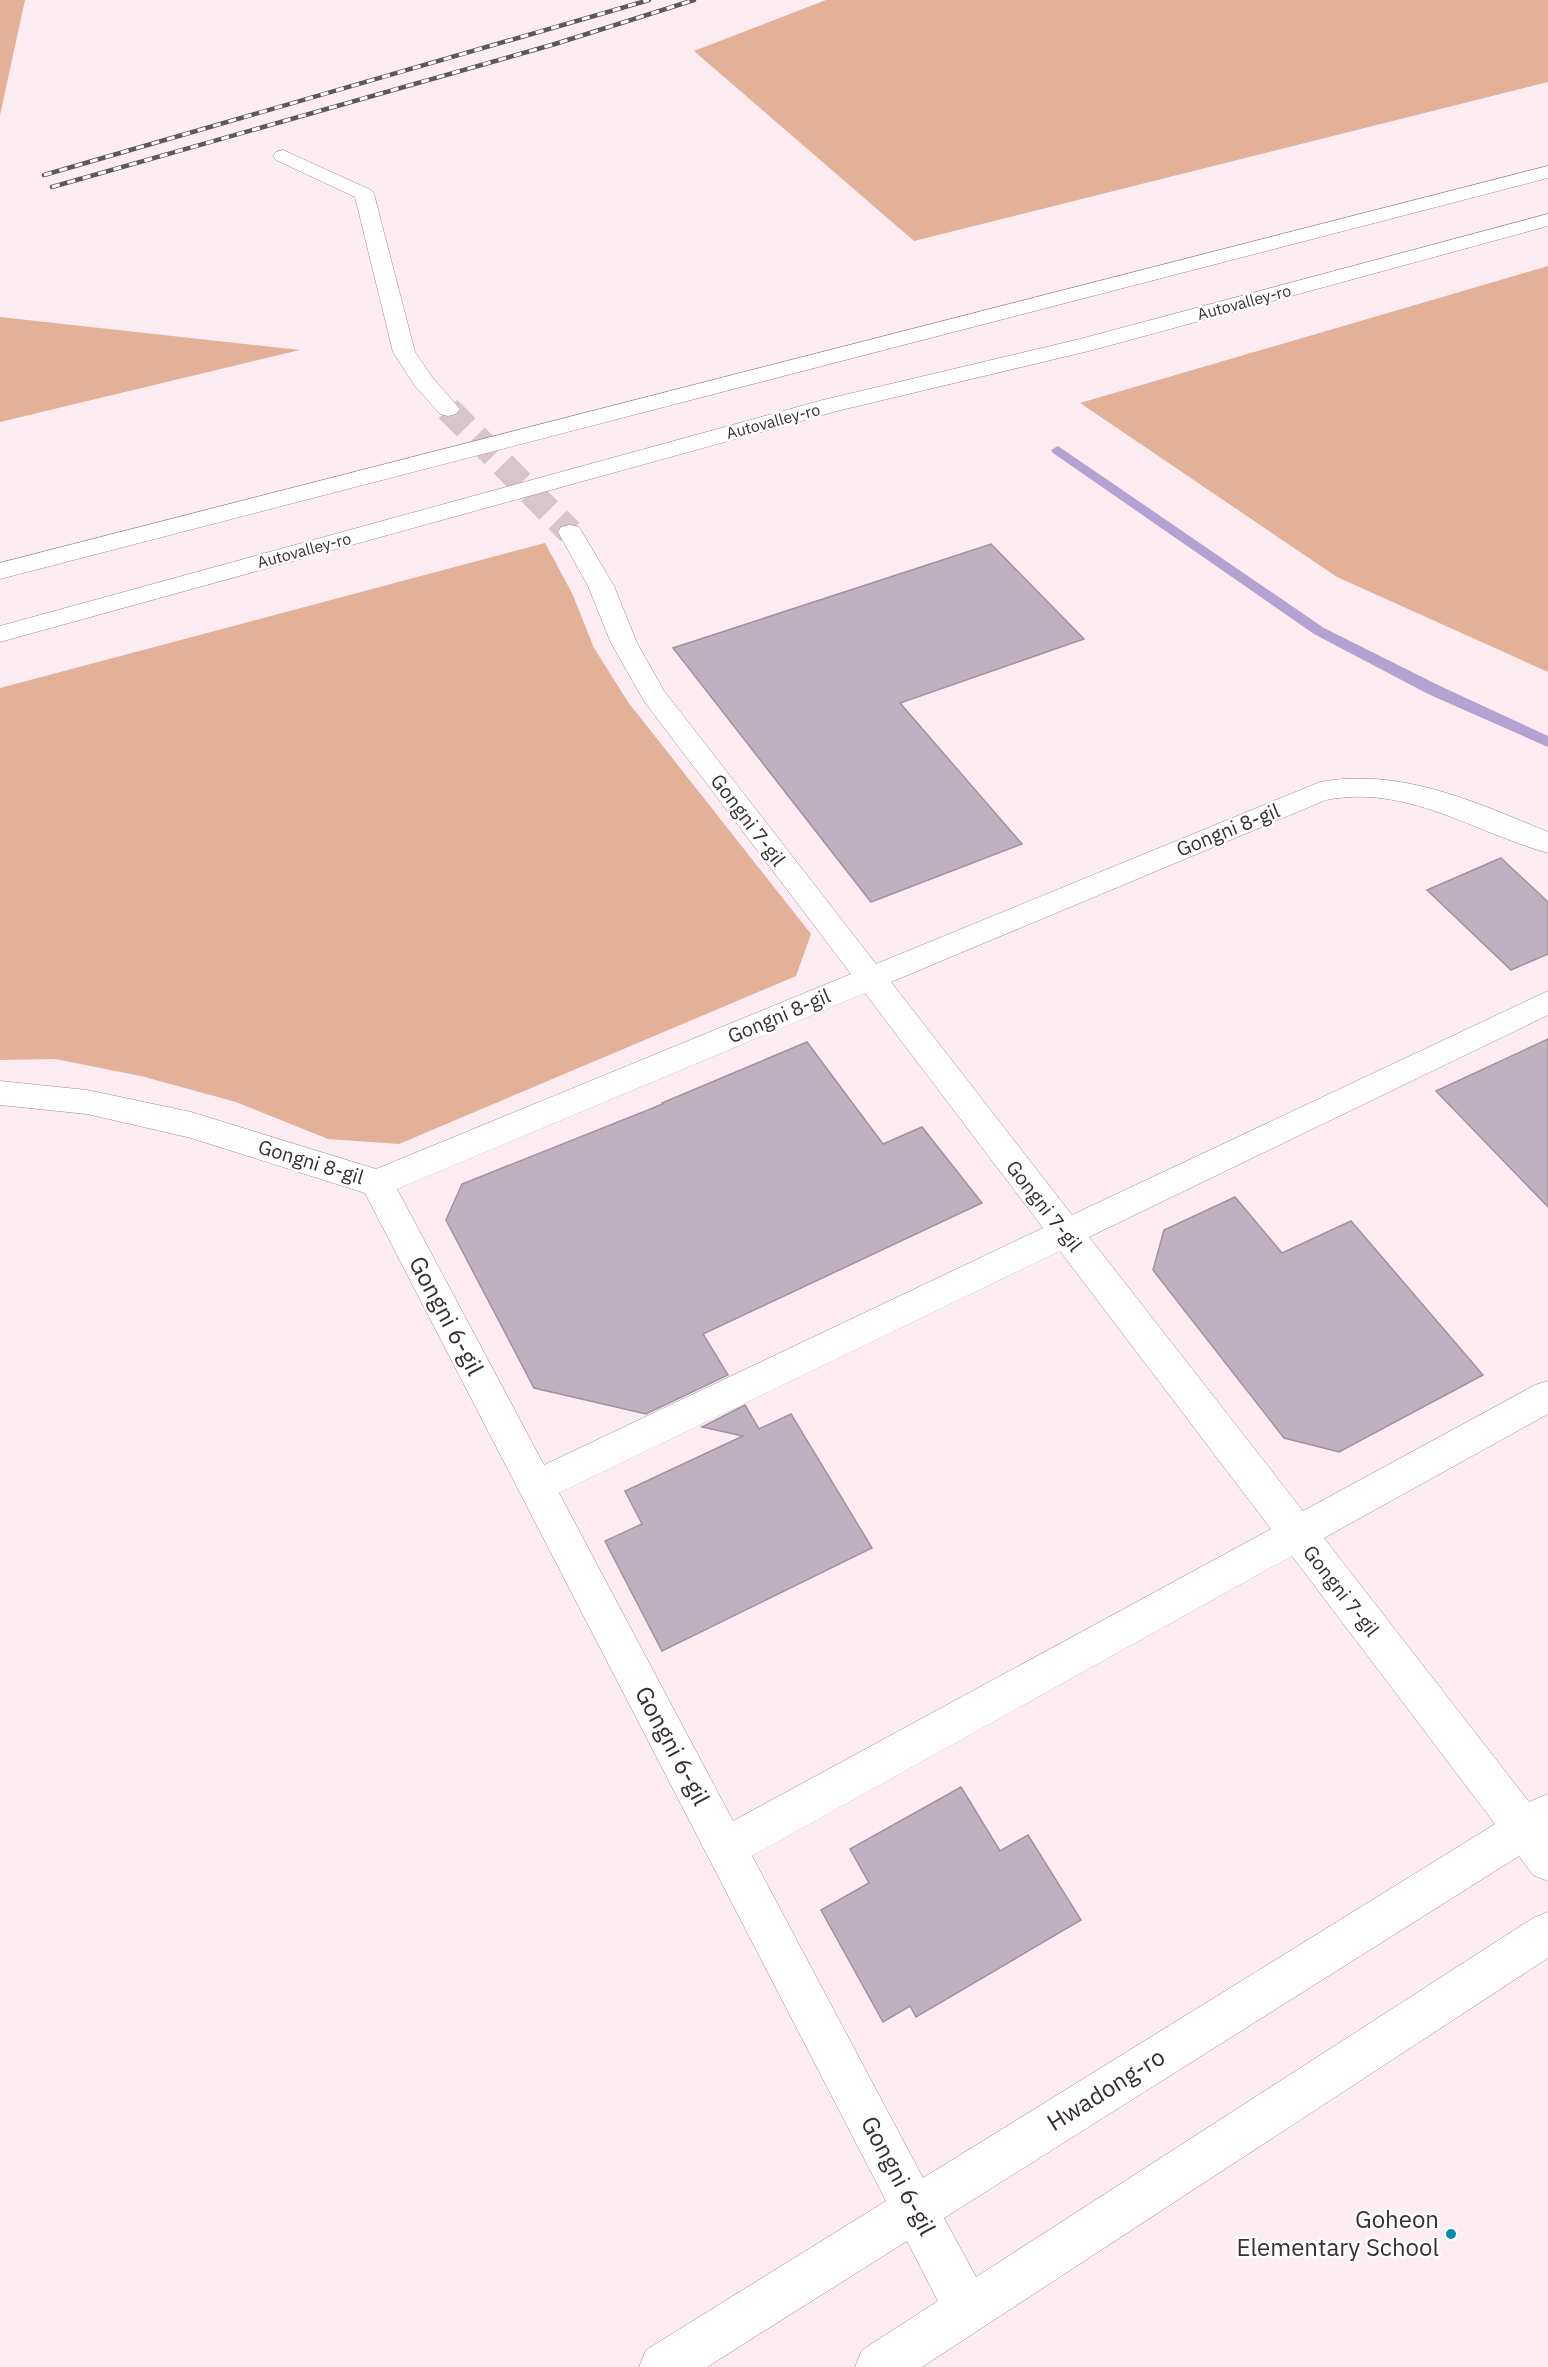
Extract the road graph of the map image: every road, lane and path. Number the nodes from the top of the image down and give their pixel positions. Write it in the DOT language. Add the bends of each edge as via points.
graph roads {
  1 [pos="283,156"];
  2 [pos="1548,172"];
  3 [pos="1548,220"];
  4 [pos="448,409"];
  5 [pos="570,532"];
  6 [pos="0,571"];
  7 [pos="0,633"];
  8 [pos="1548,843"];
  9 [pos="869,979"];
  10 [pos="1548,1002"];
  11 [pos="0,1093"];
  12 [pos="377,1183"];
  13 [pos="1065,1233"];
  14 [pos="1548,1396"];
  15 [pos="535,1487"];
  16 [pos="1297,1534"];
  17 [pos="1540,1834"];
  18 [pos="725,1848"];
  19 [pos="1548,1933"];
  20 [pos="916,2210"];
  21 [pos="968,2309"];
  22 [pos="663,2367"];
  23 [pos="879,2367"];
  1 -- 4 [label="main road" via="364,194 404,352"];
  2 -- 6 [label="main road" via="1035,308 806,363"];
  3 -- 7 [label="main road, Autovalley-ro" via="1085,345 831,405"];
  5 -- 9 [label="main road, Gongni 7-gil" via="601,586 624,643 653,695"];
  8 -- 9 [label="main road, Gongni 8-gil" via="1422,794 1366,785 1340,787"];
  9 -- 12 [label="main road, Gongni 8-gil"];
  9 -- 13 [label="main road, Gongni 7-gil"];
  10 -- 13 [label="main road"];
  11 -- 12 [label="main road, Gongni 8-gil" via="87,1102 191,1125"];
  12 -- 15 [label="main road, Gongni 6-gil"];
  13 -- 15 [label="main road"];
  13 -- 16 [label="main road, Gongni 7-gil"];
  14 -- 16 [label="main road"];
  15 -- 18 [label="main road, Gongni 6-gil"];
  16 -- 17 [label="main road, Gongni 7-gil"];
  16 -- 18 [label="main road"];
  17 -- 20 [label="main road, Hwadong-ro"];
  18 -- 20 [label="main road, Gongni 6-gil"];
  19 -- 21 [label="main road"];
  20 -- 21 [label="main road, Gongni 6-gil"];
  20 -- 22 [label="main road, Hwadong-ro"];
  21 -- 23 [label="main road"];
}
